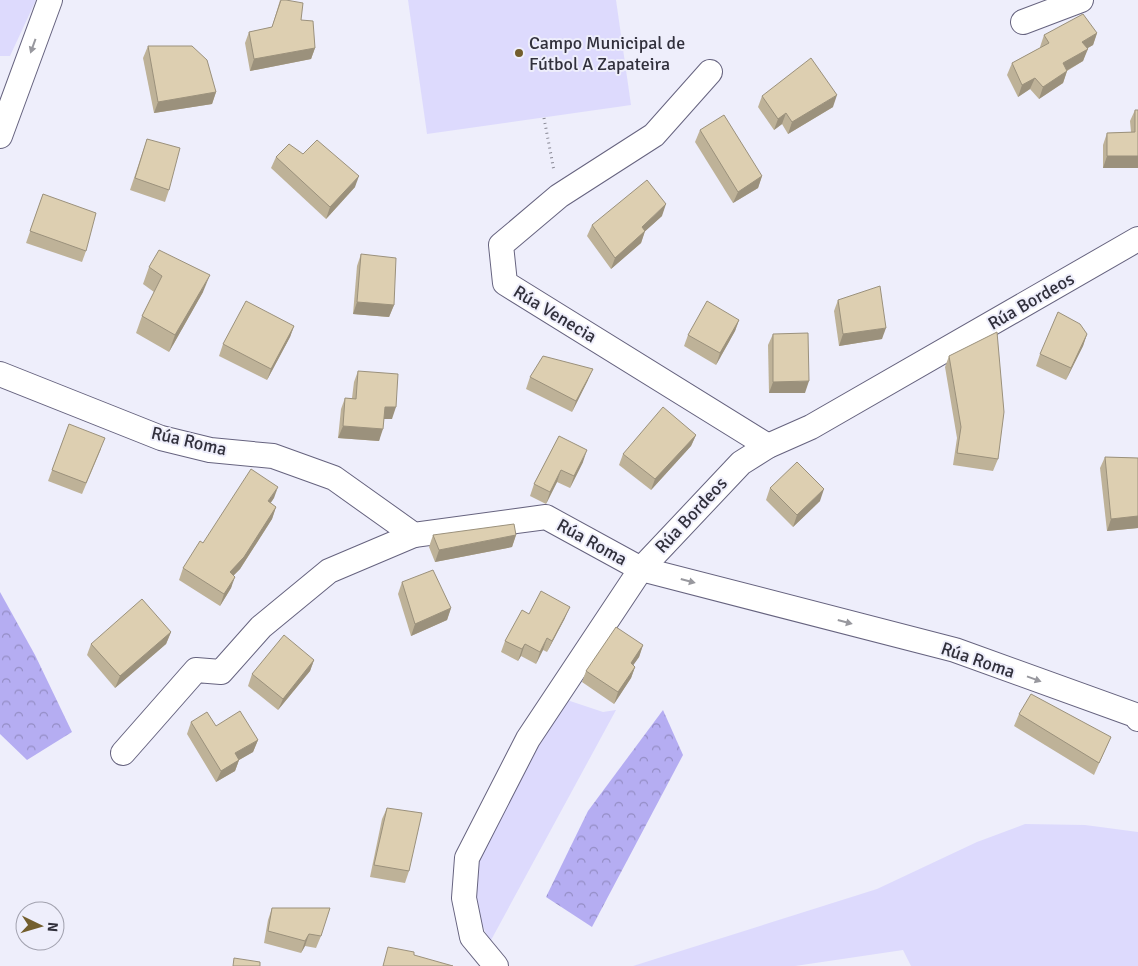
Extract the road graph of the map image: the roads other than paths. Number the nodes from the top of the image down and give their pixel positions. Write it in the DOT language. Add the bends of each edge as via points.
graph roads {
  1 [pos="50,0"];
  2 [pos="1081,0"];
  3 [pos="1023,22"];
  4 [pos="710,72"];
  5 [pos="0,136"];
  6 [pos="1138,240"];
  7 [pos="0,374"];
  8 [pos="768,446"];
  9 [pos="414,535"];
  10 [pos="641,569"];
  11 [pos="1138,719"];
  12 [pos="123,754"];
  13 [pos="496,966"];
  1 -- 5 [label="street, one-way"];
  2 -- 3 [label="street"];
  4 -- 8 [label="street, Rúa Venecia" via="654,135 559,196 501,245 505,284"];
  6 -- 8 [label="street, Rúa Bordeos" via="811,427"];
  7 -- 9 [label="street, Rúa Roma" via="161,438 210,450 273,456 334,478"];
  8 -- 10 [label="street, Rúa Bordeos" via="741,463"];
  9 -- 10 [label="street, Rúa Roma" via="546,517"];
  9 -- 12 [label="street" via="329,570 261,627 221,672 196,670"];
  10 -- 11 [label="street, Rúa Roma, one-way" via="955,650"];
  10 -- 13 [label="street, Rúa Bordeos" via="528,739 467,858 464,898 472,937"];
}
